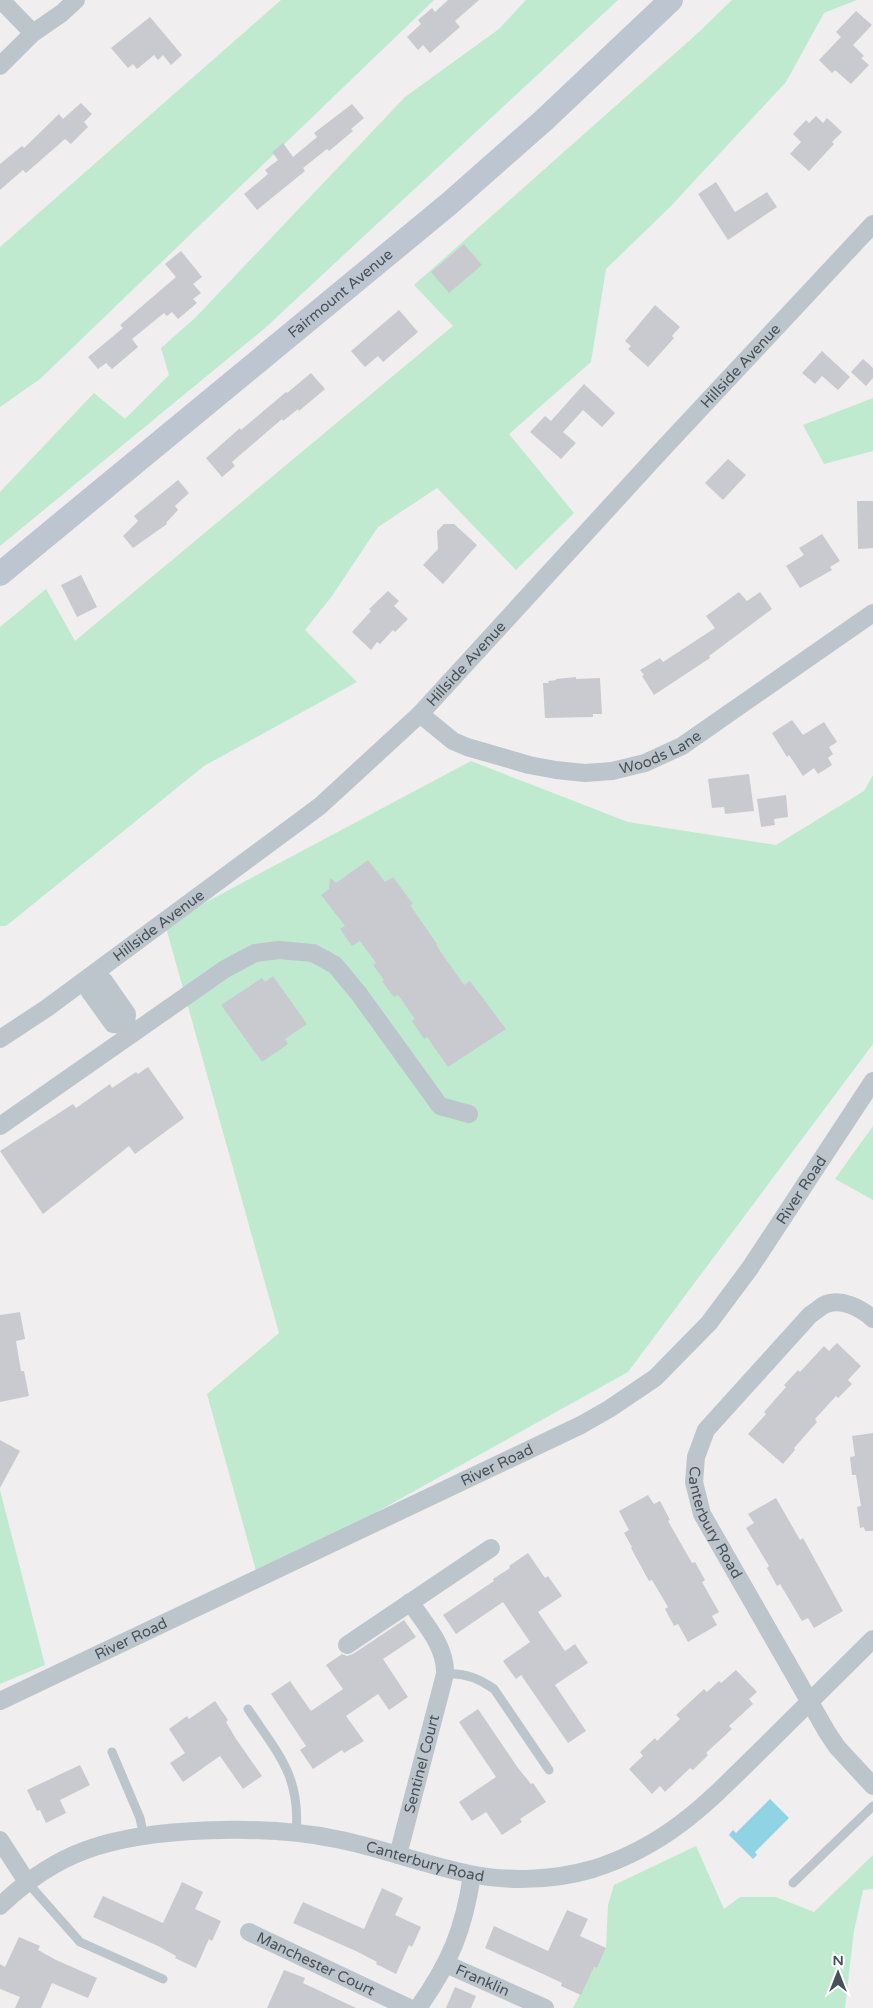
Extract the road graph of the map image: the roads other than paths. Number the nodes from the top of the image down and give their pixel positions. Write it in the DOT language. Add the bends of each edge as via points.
graph roads {
  1 [pos="1,0"];
  2 [pos="76,0"];
  3 [pos="671,0"];
  4 [pos="33,33"];
  5 [pos="0,66"];
  6 [pos="873,224"];
  7 [pos="0,574"];
  8 [pos="873,613"];
  9 [pos="420,714"];
  10 [pos="92,979"];
  11 [pos="129,1030"];
  12 [pos="0,1039"];
  13 [pos="873,1081"];
  14 [pos="469,1114"];
  15 [pos="0,1126"];
  16 [pos="873,1319"];
  17 [pos="491,1548"];
  18 [pos="410,1602"];
  19 [pos="873,1639"];
  20 [pos="347,1645"];
  21 [pos="445,1674"];
  22 [pos="0,1701"];
  23 [pos="809,1702"];
  24 [pos="248,1710"];
  25 [pos="112,1752"];
  26 [pos="549,1770"];
  27 [pos="873,1786"];
  28 [pos="873,1806"];
  29 [pos="296,1833"];
  30 [pos="144,1837"];
  31 [pos="0,1840"];
  32 [pos="398,1855"];
  33 [pos="472,1875"];
  34 [pos="27,1882"];
  35 [pos="793,1883"];
  36 [pos="0,1906"];
  37 [pos="249,1932"];
  38 [pos="446,1964"];
  39 [pos="164,1979"];
  40 [pos="409,2008"];
  41 [pos="418,2008"];
  42 [pos="545,2008"];
  1 -- 4 [label="street"];
  2 -- 4 [label="street"];
  3 -- 7 [label="main road, Fairmount Avenue" via="543,121 450,203"];
  4 -- 5 [label="street"];
  6 -- 9 [label="street, Hillside Avenue"];
  8 -- 9 [label="street, Woods Lane" via="682,746 645,763 612,771 556,770 467,747 453,741"];
  9 -- 10 [label="street, Hillside Avenue" via="320,806"];
  10 -- 11 [label="street" via="90,992 113,1024"];
  10 -- 12 [label="street, Hillside Avenue"];
  11 -- 14 [label="street" via="255,953 279,950 313,953 335,965 440,1106"];
  11 -- 15 [label="street"];
  13 -- 22 [label="street, River Road" via="728,1299 695,1339 655,1378 581,1425"];
  16 -- 23 [label="street, Canterbury Road" via="850,1304 834,1302 810,1315 713,1420 696,1457 694,1482 702,1514"];
  17 -- 18 [label="street"];
  18 -- 20 [label="street"];
  18 -- 21 [label="street, Sentinel Court" via="442,1650"];
  19 -- 23 [label="street, Canterbury Road"];
  21 -- 26 [label="lane" via="469,1675 494,1688"];
  21 -- 32 [label="street, Sentinel Court"];
  23 -- 27 [label="street" via="837,1748"];
  23 -- 33 [label="street, Canterbury Road" via="686,1822 644,1848 573,1874 515,1879"];
  24 -- 29 [label="lane" via="285,1764 293,1782"];
  25 -- 30 [label="lane" via="140,1818"];
  28 -- 35 [label="lane"];
  29 -- 30 [label="street, Canterbury Road" via="248,1830"];
  29 -- 32 [label="street, Canterbury Road" via="336,1839"];
  30 -- 34 [label="street, Canterbury Road" via="115,1841 87,1850"];
  31 -- 34 [label="street"];
  32 -- 33 [label="street, Canterbury Road"];
  33 -- 38 [label="street" via="460,1933"];
  34 -- 36 [label="street, Canterbury Road"];
  34 -- 39 [label="lane" via="80,1942"];
  37 -- 40 [label="street, Manchester Court"];
  38 -- 41 [label="street"];
  38 -- 42 [label="street, Franklin"];
}
